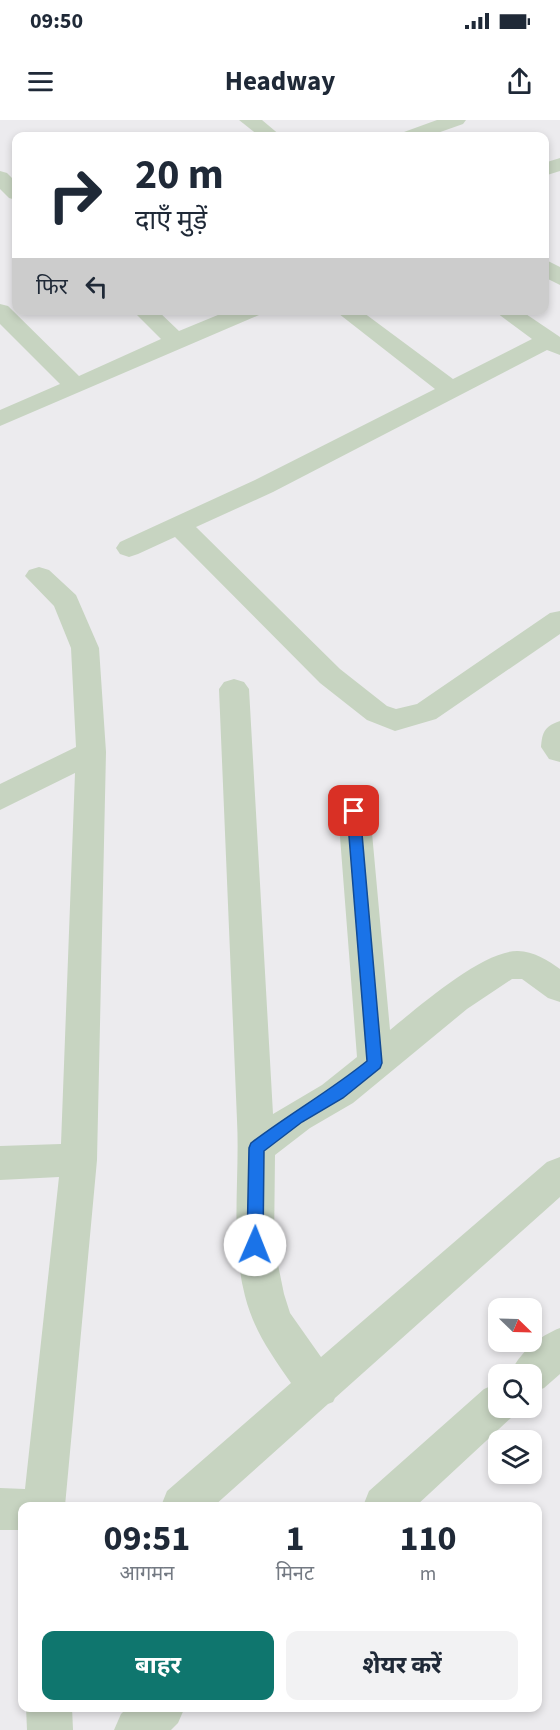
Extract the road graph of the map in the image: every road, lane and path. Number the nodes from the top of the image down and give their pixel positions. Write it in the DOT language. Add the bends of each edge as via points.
graph roads {
  1 [pos="249,120"];
  2 [pos="456,120"];
  3 [pos="266,132"];
  4 [pos="422,132"];
  5 [pos="0,177"];
  6 [pos="12,190"];
  7 [pos="0,311"];
  8 [pos="148,315"];
  9 [pos="239,315"];
  10 [pos="352,315"];
  11 [pos="511,315"];
  12 [pos="176,341"];
  13 [pos="554,344"];
  14 [pos="76,386"];
  15 [pos="452,390"];
  16 [pos="0,419"];
  17 [pos="178,525"];
  18 [pos="129,548"];
  19 [pos="39,576"];
  20 [pos="560,620"];
  21 [pos="234,689"];
  22 [pos="560,732"];
  23 [pos="560,751"];
  24 [pos="91,752"];
  25 [pos="0,798"];
  26 [pos="354,811"];
  27 [pos="560,988"];
  28 [pos="375,1063"];
  29 [pos="257,1148"];
  30 [pos="79,1160"];
  31 [pos="0,1162"];
  32 [pos="560,1174"];
  33 [pos="560,1347"];
  34 [pos="541,1364"];
  35 [pos="319,1388"];
  36 [pos="488,1412"];
  37 [pos="44,1502"];
  38 [pos="187,1502"];
  39 [pos="388,1502"];
  40 [pos="0,1509"];
  41 [pos="18,1509"];
  42 [pos="49,1712"];
  43 [pos="157,1712"];
  44 [pos="50,1730"];
  45 [pos="137,1730"];
  1 -- 3 [label="street"];
  2 -- 4 [label="street"];
  5 -- 6 [label="street"];
  7 -- 14 [label="street"];
  8 -- 12 [label="street"];
  9 -- 12 [label="street"];
  10 -- 15 [label="street"];
  11 -- 13 [label="street"];
  12 -- 14 [label="street"];
  13 -- 15 [label="street"];
  14 -- 16 [label="street"];
  15 -- 17 [label="street" via="264,486"];
  17 -- 18 [label="street"];
  17 -- 20 [label="street" via="330,676 377,713 395,720 426,712"];
  19 -- 24 [label="street" via="66,602 85,648"];
  21 -- 29 [label="street"];
  22 -- 23 [label="street" via="556,747"];
  24 -- 25 [label="street"];
  24 -- 30 [label="street"];
  26 -- 28 [label="street"];
  27 -- 28 [label="street" via="531,968 517,964 501,967"];
  28 -- 29 [label="street" via="338,1094"];
  29 -- 35 [label="street" via="255,1245 264,1294 273,1323"];
  30 -- 31 [label="street"];
  30 -- 37 [label="street"];
  32 -- 35 [label="street"];
  33 -- 34 [label="street"];
  35 -- 38 [label="street"];
  36 -- 39 [label="street"];
  40 -- 41 [label="street"];
  42 -- 44 [label="street"];
  43 -- 45 [label="street"];
}
